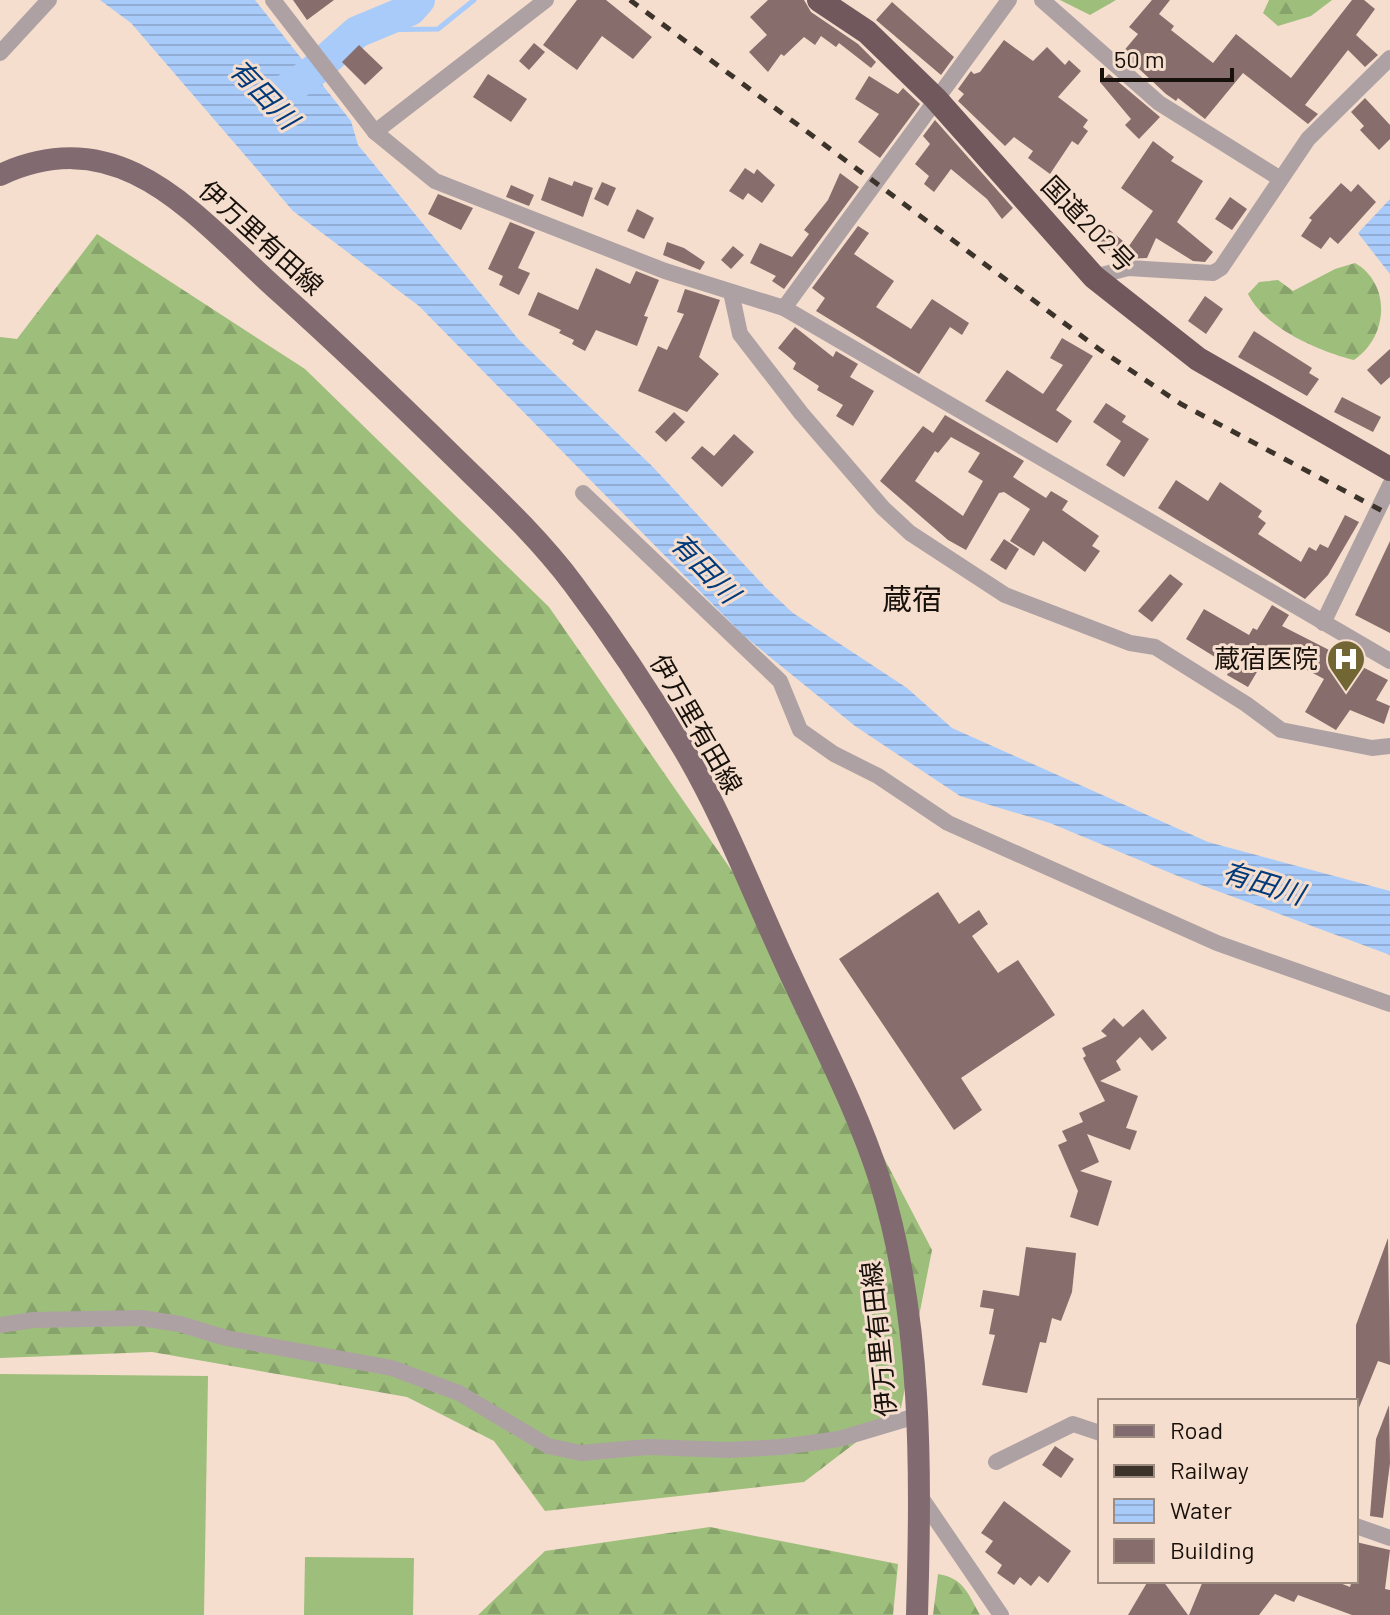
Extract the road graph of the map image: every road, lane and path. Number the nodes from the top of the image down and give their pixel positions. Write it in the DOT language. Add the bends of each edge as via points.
graph roads {
  1 [pos="49,0"];
  2 [pos="273,0"];
  3 [pos="546,0"];
  4 [pos="819,0"];
  5 [pos="1009,0"];
  6 [pos="1042,0"];
  7 [pos="0,53"];
  8 [pos="1390,58"];
  9 [pos="935,98"];
  10 [pos="375,132"];
  11 [pos="0,175"];
  12 [pos="1279,178"];
  13 [pos="1094,277"];
  14 [pos="731,292"];
  15 [pos="784,308"];
  16 [pos="1390,469"];
  17 [pos="1390,485"];
  18 [pos="583,493"];
  19 [pos="1323,623"];
  20 [pos="1390,661"];
  21 [pos="1390,746"];
  22 [pos="1390,1004"];
  23 [pos="0,1325"];
  24 [pos="916,1416"];
  25 [pos="1098,1432"];
  26 [pos="996,1462"];
  27 [pos="920,1496"];
  28 [pos="1358,1527"];
  29 [pos="1390,1538"];
  30 [pos="917,1615"];
  31 [pos="1001,1615"];
  1 -- 7 [label="street"];
  2 -- 10 [label="street"];
  3 -- 10 [label="street"];
  4 -- 9 [label="highway, 国道202号" via="867,32"];
  5 -- 9 [label="street"];
  6 -- 12 [label="street" via="1159,103"];
  8 -- 12 [label="street" via="1308,139"];
  9 -- 13 [label="highway, 国道202号"];
  9 -- 15 [label="street"];
  10 -- 14 [label="street" via="435,181"];
  11 -- 24 [label="main road, 伊万里有田線" via="32,160 68,156 101,159 159,185 347,353 506,507 573,583 684,749 707,793 879,1176 909,1310"];
  12 -- 13 [label="street" via="1213,273 1128,268"];
  13 -- 16 [label="highway, 国道202号" via="1198,359"];
  14 -- 15 [label="street"];
  14 -- 21 [label="street" via="740,334 811,425 910,533 1005,595 1130,643 1155,647 1281,730 1372,748"];
  15 -- 19 [label="street"];
  17 -- 19 [label="street"];
  18 -- 22 [label="street" via="780,681 800,730 834,754 948,823 1217,943"];
  19 -- 20 [label="street"];
  23 -- 24 [label="street" via="141,1318 392,1368 459,1393 548,1446 581,1453 781,1447 839,1439"];
  24 -- 27 [label="main road, 伊万里有田線"];
  25 -- 26 [label="street" via="1073,1424"];
  27 -- 30 [label="main road, 伊万里有田線"];
  27 -- 31 [label="street"];
  28 -- 29 [label="street"];
}
